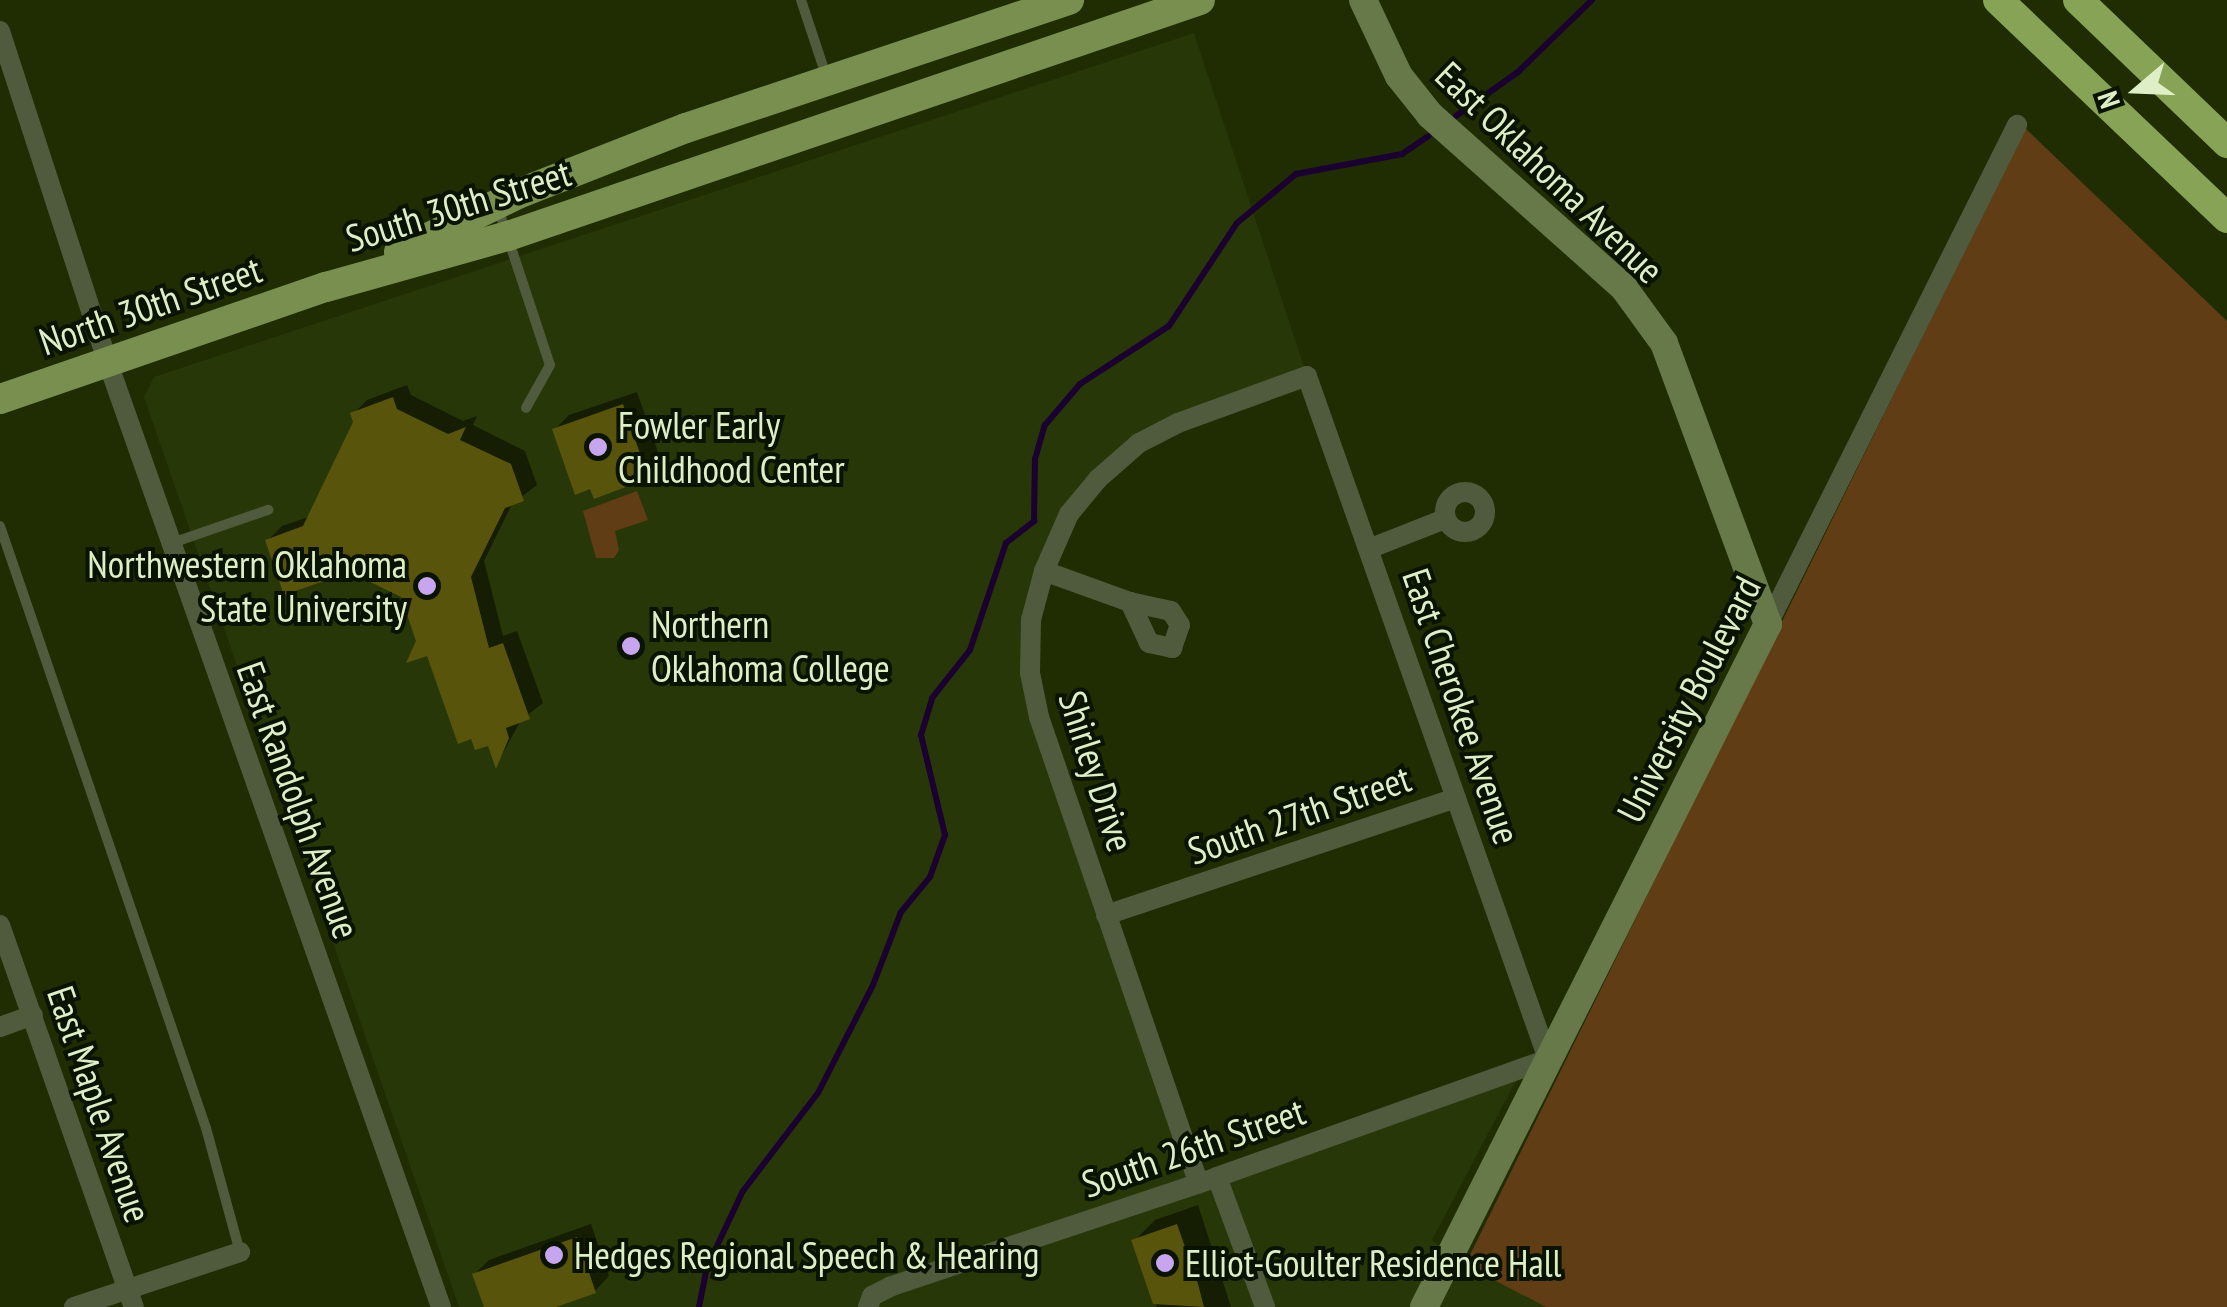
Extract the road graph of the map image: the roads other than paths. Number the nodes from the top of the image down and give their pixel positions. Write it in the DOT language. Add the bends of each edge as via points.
graph roads {
  1 [pos="801,0"];
  2 [pos="1069,0"];
  3 [pos="1200,0"];
  4 [pos="1362,0"];
  5 [pos="1998,0"];
  6 [pos="2078,0"];
  7 [pos="0,32"];
  8 [pos="828,80"];
  9 [pos="841,122"];
  10 [pos="2017,125"];
  11 [pos="2227,143"];
  12 [pos="497,204"];
  13 [pos="2227,218"];
  14 [pos="508,236"];
  15 [pos="326,287"];
  16 [pos="108,363"];
  17 [pos="1307,376"];
  18 [pos="0,399"];
  19 [pos="526,408"];
  20 [pos="268,510"];
  21 [pos="1446,519"];
  22 [pos="0,526"];
  23 [pos="172,543"];
  24 [pos="1371,548"];
  25 [pos="1044,571"];
  26 [pos="1130,602"];
  27 [pos="1768,624"];
  28 [pos="1456,798"];
  29 [pos="1106,915"];
  30 [pos="0,925"];
  31 [pos="33,1016"];
  32 [pos="0,1027"];
  33 [pos="1548,1059"];
  34 [pos="1208,1180"];
  35 [pos="240,1252"];
  36 [pos="131,1298"];
  37 [pos="74,1307"];
  38 [pos="441,1307"];
  39 [pos="868,1307"];
  40 [pos="1265,1307"];
  41 [pos="1424,1307"];
  1 -- 8 [label="lane"];
  2 -- 8 [label="main road, South 30th Street"];
  3 -- 9 [label="main road, South 30th Street"];
  4 -- 27 [label="street, East Oklahoma Avenue" via="1398,76 1430,114 1624,288 1664,343"];
  5 -- 13 [label="highway"];
  6 -- 11 [label="highway"];
  7 -- 16 [label="street, East Randolph Avenue"];
  8 -- 9 [label="main road"];
  8 -- 12 [label="main road, South 30th Street"];
  9 -- 14 [label="main road, South 30th Street"];
  10 -- 27 [label="street, University Boulevard"];
  12 -- 14 [label="lane"];
  12 -- 15 [label="main road, South 30th Street"];
  14 -- 15 [label="main road, South 30th Street"];
  14 -- 19 [label="lane" via="550,365"];
  15 -- 16 [label="main road, North 30th Street"];
  16 -- 18 [label="main road, North 30th Street"];
  16 -- 23 [label="street, East Randolph Avenue"];
  17 -- 24 [label="street, East Cherokee Avenue"];
  17 -- 25 [label="street, Shirley Drive" via="1139,444 1069,514"];
  20 -- 23 [label="lane"];
  21 -- 24 [label="street"];
  22 -- 35 [label="lane" via="206,1128"];
  23 -- 38 [label="street, East Randolph Avenue"];
  24 -- 28 [label="street, East Cherokee Avenue"];
  25 -- 26 [label="street"];
  25 -- 29 [label="street, Shirley Drive" via="1031,620 1038,717"];
  27 -- 33 [label="street, University Boulevard"];
  28 -- 29 [label="street, South 27th Street"];
  28 -- 33 [label="street, East Cherokee Avenue"];
  29 -- 34 [label="street, Shirley Drive"];
  30 -- 31 [label="street, East Maple Avenue"];
  31 -- 32 [label="street"];
  31 -- 36 [label="street, East Maple Avenue"];
  33 -- 34 [label="street, South 26th Street"];
  33 -- 41 [label="street, University Boulevard"];
  34 -- 39 [label="street, South 26th Street" via="892,1286 872,1296"];
  34 -- 40 [label="street, Shirley Drive"];
  35 -- 36 [label="street"];
  36 -- 37 [label="street"];
}
